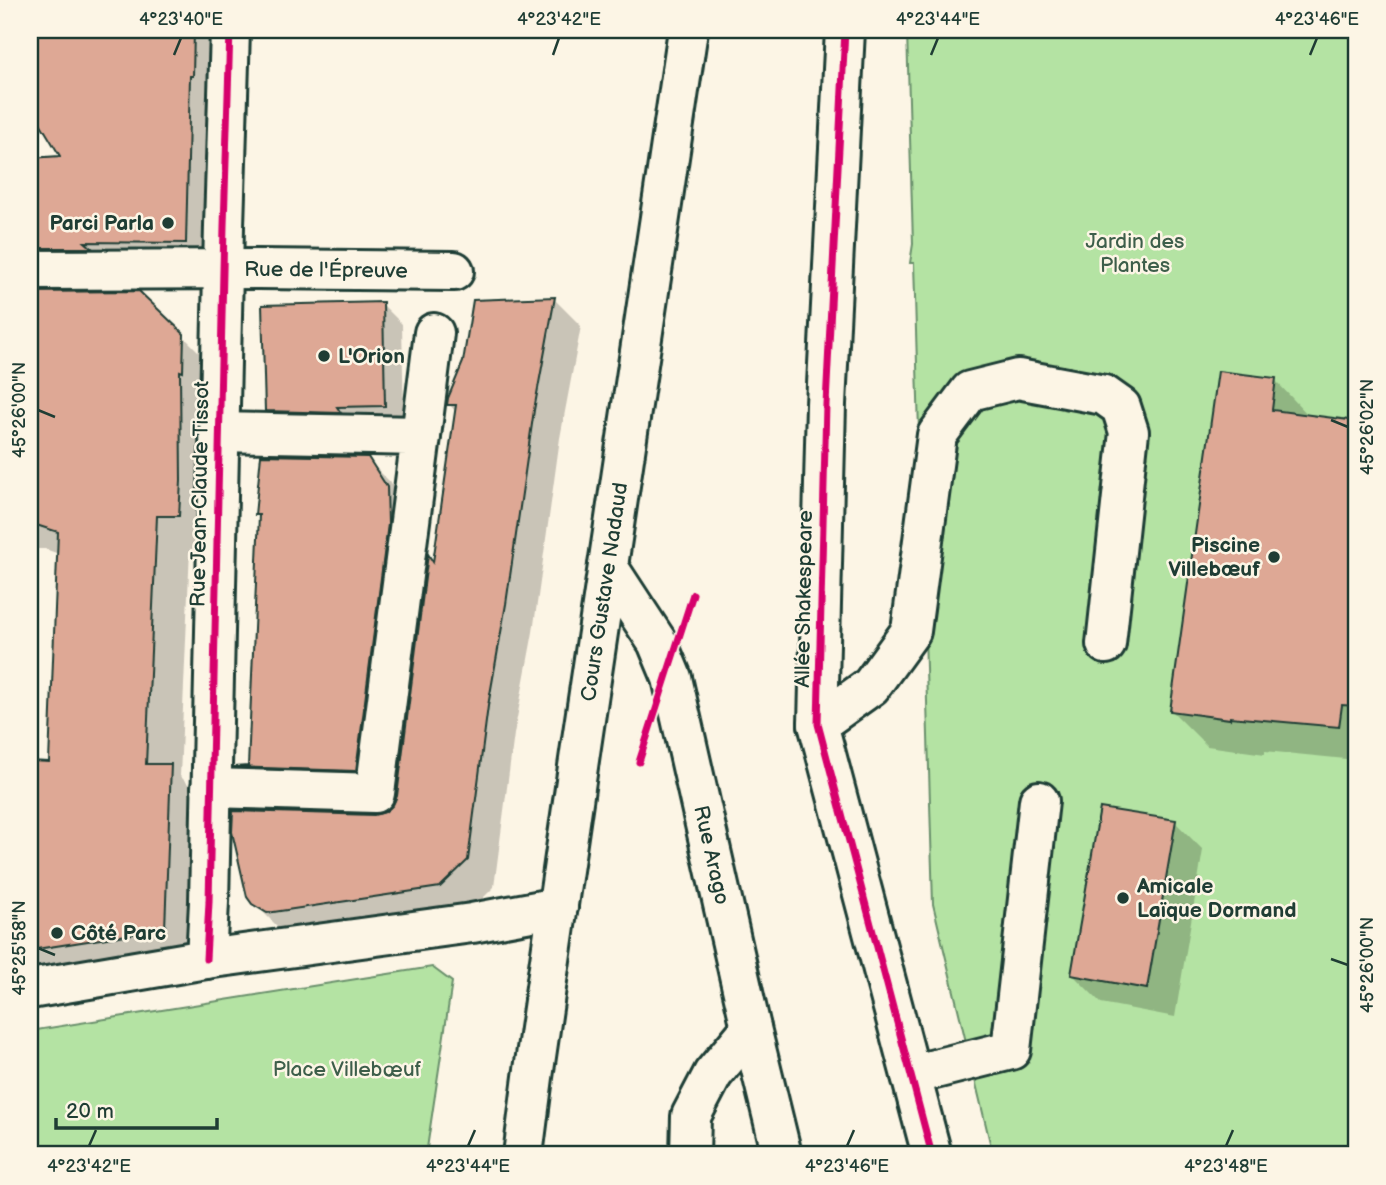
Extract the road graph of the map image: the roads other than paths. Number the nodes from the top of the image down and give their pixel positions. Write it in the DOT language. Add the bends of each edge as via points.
graph roads {
  1 [pos="230,30"];
  2 [pos="688,30"];
  3 [pos="845,30"];
  4 [pos="223,270"];
  5 [pos="30,271"];
  6 [pos="454,271"];
  7 [pos="434,333"];
  8 [pos="219,432"];
  9 [pos="421,436"];
  10 [pos="608,567"];
  11 [pos="1106,644"];
  12 [pos="818,724"];
  13 [pos="211,788"];
  14 [pos="1039,801"];
  15 [pos="558,906"];
  16 [pos="206,958"];
  17 [pos="30,989"];
  18 [pos="751,1028"];
  19 [pos="911,1075"];
  20 [pos="523,1155"];
  21 [pos="690,1155"];
  22 [pos="782,1155"];
  23 [pos="932,1155"];
  1 -- 4 [label="street, Rue Jean-Claude Tissot"];
  2 -- 10 [label="street, Cours Gustave Nadaud"];
  3 -- 12 [label="street, Allée Shakespeare" via="826,404"];
  4 -- 5 [label="street, Rue de l'Épreuve"];
  4 -- 6 [label="street, Rue de l'Épreuve"];
  4 -- 8 [label="street, Rue Jean-Claude Tissot"];
  7 -- 9 [label="street"];
  8 -- 9 [label="street"];
  8 -- 13 [label="street, Rue Jean-Claude Tissot"];
  9 -- 13 [label="street" via="375,793"];
  10 -- 15 [label="street, Cours Gustave Nadaud"];
  10 -- 18 [label="street, Rue Arago" via="657,642 672,678"];
  11 -- 12 [label="street" via="1129,432 1121,407 1104,395 1018,379 970,391 937,435 911,631 871,686"];
  12 -- 19 [label="street, Allée Shakespeare"];
  13 -- 16 [label="street, Rue Jean-Claude Tissot"];
  14 -- 19 [label="street" via="1011,1050"];
  15 -- 16 [label="street" via="472,923"];
  15 -- 20 [label="street, Cours Gustave Nadaud"];
  16 -- 17 [label="street"];
  18 -- 21 [label="street" via="713,1074 691,1116"];
  18 -- 22 [label="street, Rue Arago"];
  19 -- 23 [label="street, Allée Shakespeare"];
}
